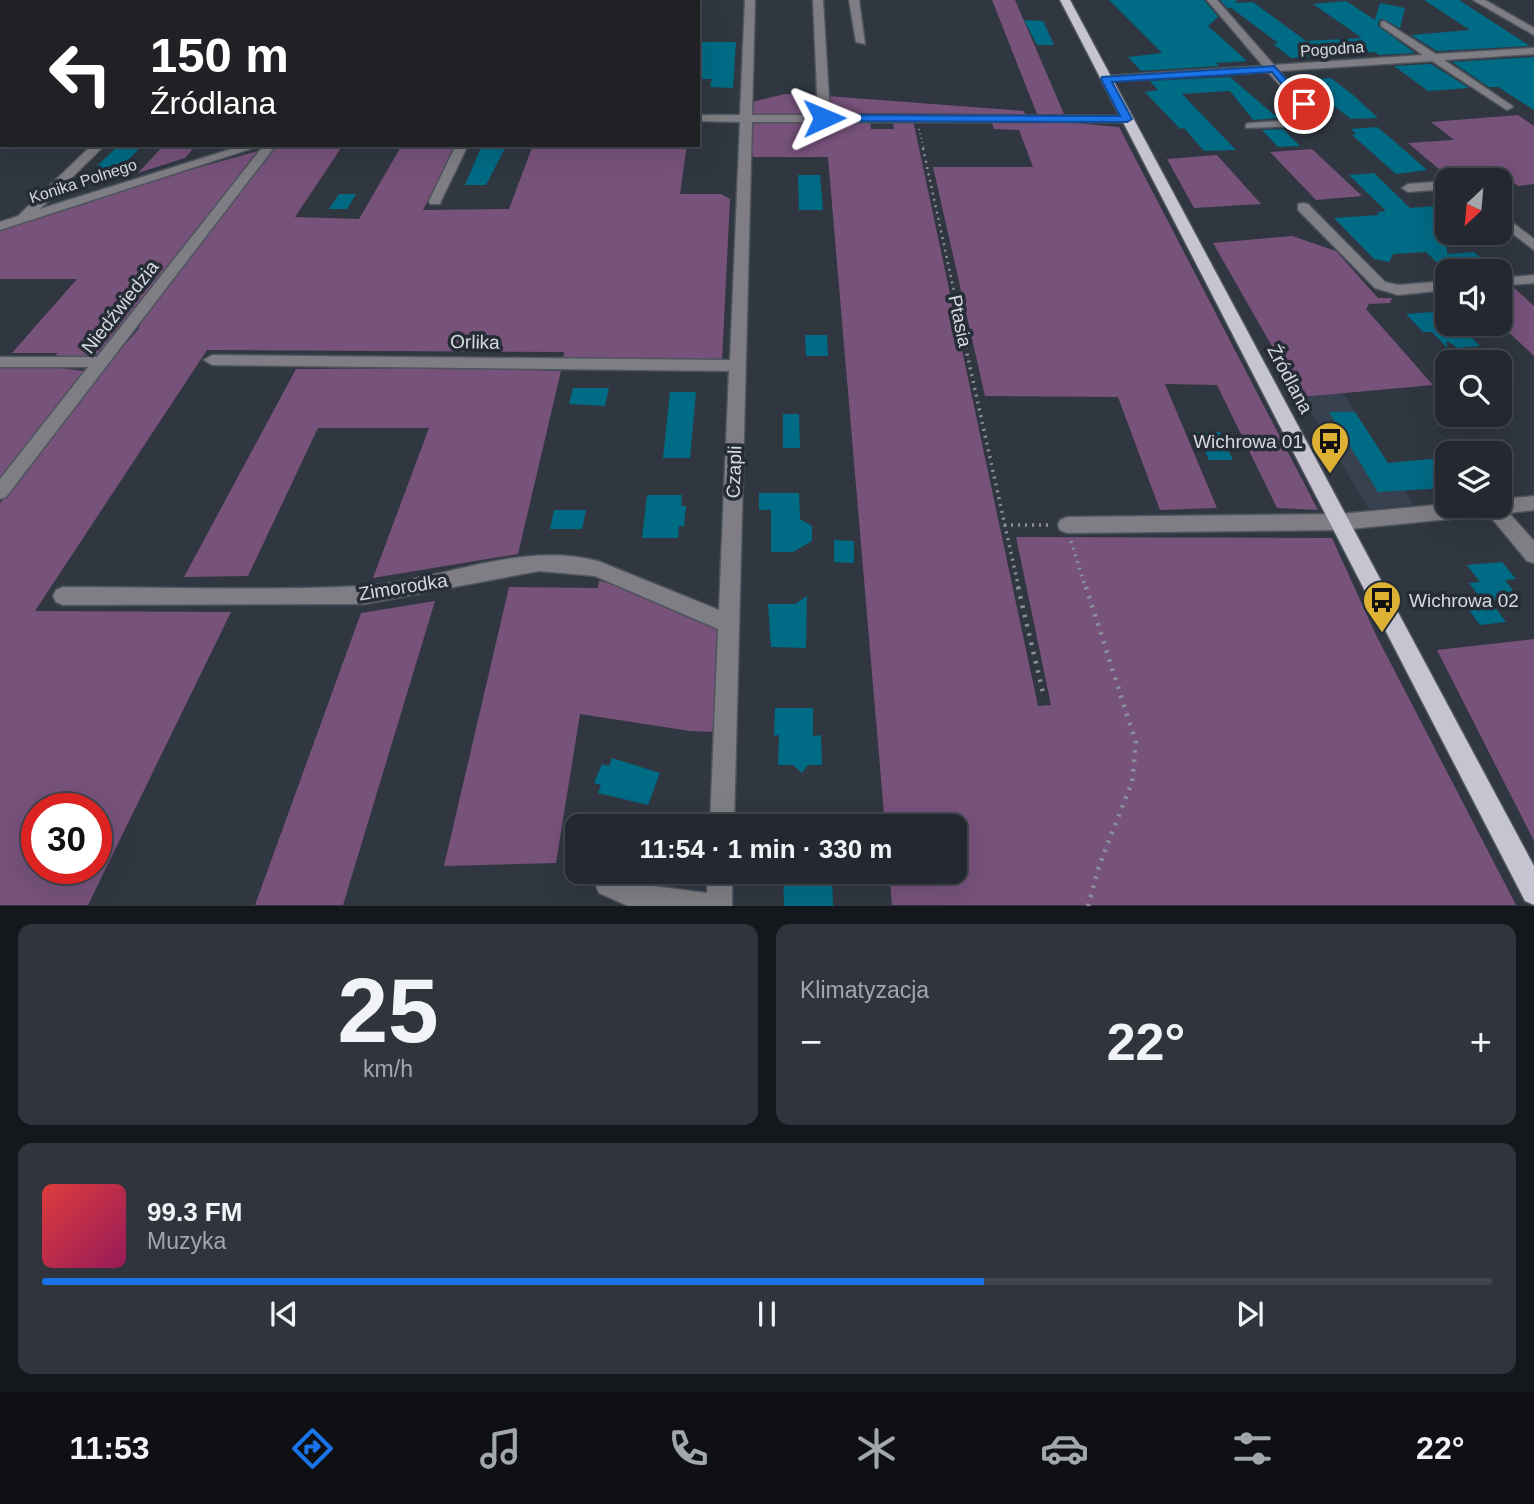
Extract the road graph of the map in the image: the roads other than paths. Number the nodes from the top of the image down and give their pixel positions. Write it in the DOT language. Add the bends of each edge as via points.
graph roads {
  1 [pos="750,0"];
  2 [pos="818,0"];
  3 [pos="855,0"];
  4 [pos="1065,0"];
  5 [pos="1212,0"];
  6 [pos="1478,0"];
  7 [pos="1384,24"];
  8 [pos="1534,32"];
  9 [pos="861,42"];
  10 [pos="1534,51"];
  11 [pos="1434,58"];
  12 [pos="1274,69"];
  13 [pos="1106,79"];
  14 [pos="1507,107"];
  15 [pos="744,117"];
  16 [pos="700,118"];
  17 [pos="824,118"];
  18 [pos="1127,119"];
  19 [pos="1250,126"];
  20 [pos="97,147"];
  21 [pos="251,147"];
  22 [pos="268,147"];
  23 [pos="460,147"];
  24 [pos="1435,186"];
  25 [pos="1408,188"];
  26 [pos="435,201"];
  27 [pos="1303,207"];
  28 [pos="23,219"];
  29 [pos="0,226"];
  30 [pos="1512,227"];
  31 [pos="1534,246"];
  32 [pos="1534,279"];
  33 [pos="1512,281"];
  34 [pos="1435,287"];
  35 [pos="212,360"];
  36 [pos="0,362"];
  37 [pos="101,362"];
  38 [pos="737,366"];
  39 [pos="0,492"];
  40 [pos="1534,503"];
  41 [pos="1512,505"];
  42 [pos="1435,513"];
  43 [pos="1502,518"];
  44 [pos="1340,522"];
  45 [pos="1067,526"];
  46 [pos="1534,555"];
  47 [pos="63,596"];
  48 [pos="730,624"];
  49 [pos="722,814"];
  50 [pos="608,884"];
  51 [pos="720,884"];
  52 [pos="1534,891"];
  53 [pos="710,905"];
  54 [pos="719,905"];
  1 -- 15 [label="street, Czapli"];
  2 -- 17 [label="street"];
  3 -- 9 [label="street"];
  4 -- 13 [label="main road, Źródlana"];
  5 -- 12 [label="street"];
  6 -- 8 [label="street"];
  7 -- 11 [label="street, Pogodna"];
  10 -- 11 [label="street, Pogodna"];
  11 -- 12 [label="street, Pogodna"];
  11 -- 14 [label="street, Pogodna"];
  12 -- 13 [label="street, Pogodna"];
  12 -- 19 [label="street" via="1318,121"];
  13 -- 18 [label="main road, Źródlana"];
  15 -- 16 [label="street"];
  15 -- 17 [label="street"];
  15 -- 38 [label="street, Czapli"];
  17 -- 18 [label="street"];
  18 -- 44 [label="main road, Źródlana"];
  20 -- 28 [label="street"];
  21 -- 28 [label="street, Konika Polnego"];
  22 -- 37 [label="street, Niedźwiedzia"];
  23 -- 26 [label="street"];
  24 -- 25 [label="street"];
  27 -- 34 [label="street" via="1380,285 1398,290"];
  28 -- 29 [label="street, Konika Polnego"];
  30 -- 31 [label="street"];
  32 -- 33 [label="street"];
  35 -- 38 [label="street, Orlika"];
  36 -- 37 [label="street"];
  37 -- 39 [label="street, Niedźwiedzia"];
  38 -- 48 [label="street, Czapli"];
  40 -- 41 [label="street"];
  42 -- 44 [label="street"];
  43 -- 46 [label="street"];
  44 -- 45 [label="street"];
  44 -- 52 [label="main road, Źródlana"];
  47 -- 48 [label="street, Zimorodka" via="364,595 538,563 566,563 598,569"];
  48 -- 49 [label="street, Czapli"];
  50 -- 53 [label="street" via="653,900"];
  51 -- 54 [label="street"];
}
